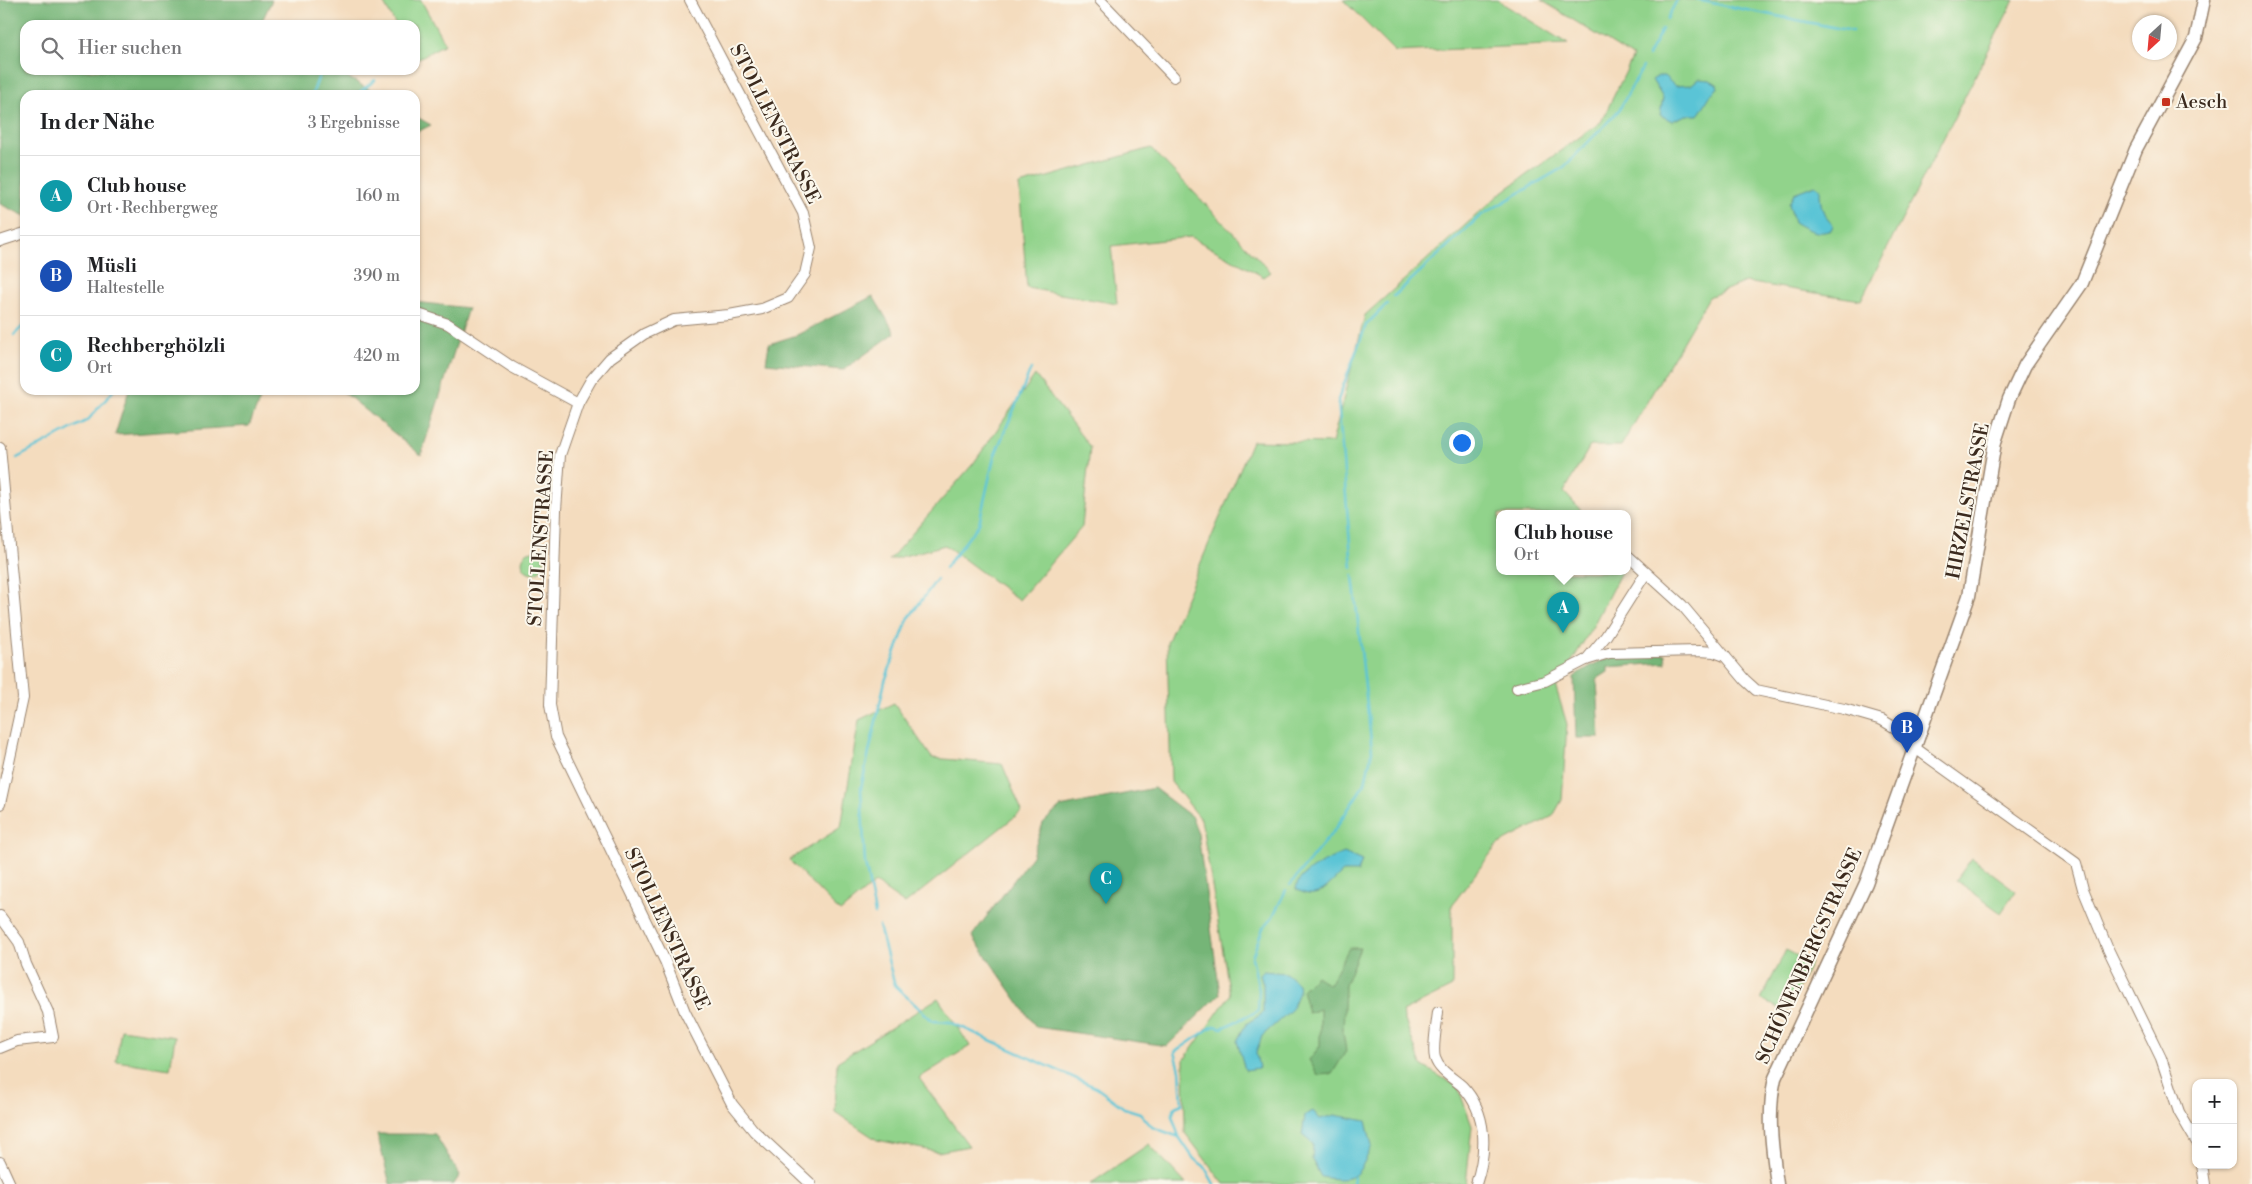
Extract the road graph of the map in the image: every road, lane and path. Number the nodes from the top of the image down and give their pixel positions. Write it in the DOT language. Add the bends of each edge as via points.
graph roads {
  1 [pos="690,0"];
  2 [pos="1100,0"];
  3 [pos="2204,0"];
  4 [pos="1174,77"];
  5 [pos="20,235"];
  6 [pos="0,241"];
  7 [pos="420,315"];
  8 [pos="578,403"];
  9 [pos="0,447"];
  10 [pos="1631,558"];
  11 [pos="1646,573"];
  12 [pos="1726,656"];
  13 [pos="1586,660"];
  14 [pos="1517,688"];
  15 [pos="1916,745"];
  16 [pos="0,804"];
  17 [pos="0,916"];
  18 [pos="1438,1012"];
  19 [pos="0,1048"];
  20 [pos="2192,1134"];
  21 [pos="0,1162"];
  22 [pos="2203,1169"];
  23 [pos="10,1184"];
  24 [pos="811,1184"];
  25 [pos="1476,1184"];
  26 [pos="1777,1184"];
  27 [pos="2205,1184"];
  1 -- 8 [label="street, STOLLENSTRASSE" via="803,213 811,248 805,274 788,298 762,309 674,320 644,334 610,358 591,380"];
  2 -- 4 [label="street"];
  3 -- 15 [label="street, HIRZELSTRASSE" via="2196,38 2136,149 2082,283 2025,366 2009,399 1995,442 1969,596"];
  5 -- 6 [label="street"];
  7 -- 8 [label="street" via="448,324 512,367"];
  8 -- 24 [label="street, STOLLENSTRASSE" via="560,455 550,705 556,737 665,961 685,1012 732,1104 754,1131"];
  9 -- 16 [label="street" via="23,698"];
  10 -- 11 [label="street"];
  11 -- 12 [label="street" via="1682,605"];
  11 -- 13 [label="street" via="1606,636"];
  12 -- 13 [label="street" via="1700,651 1609,653"];
  12 -- 15 [label="street" via="1756,690 1882,720"];
  13 -- 14 [label="street" via="1546,681"];
  15 -- 20 [label="street" via="2076,863 2107,947 2160,1058 2179,1112"];
  15 -- 26 [label="street, SCHÖNENBERGSTRASSE" via="1866,884 1775,1078 1770,1123"];
  17 -- 19 [label="street" via="19,942 48,1012 53,1038 17,1041"];
  18 -- 25 [label="street" via="1435,1058 1444,1071 1463,1087 1479,1112 1485,1145"];
  21 -- 23 [label="street"];
  22 -- 27 [label="street"];
}
